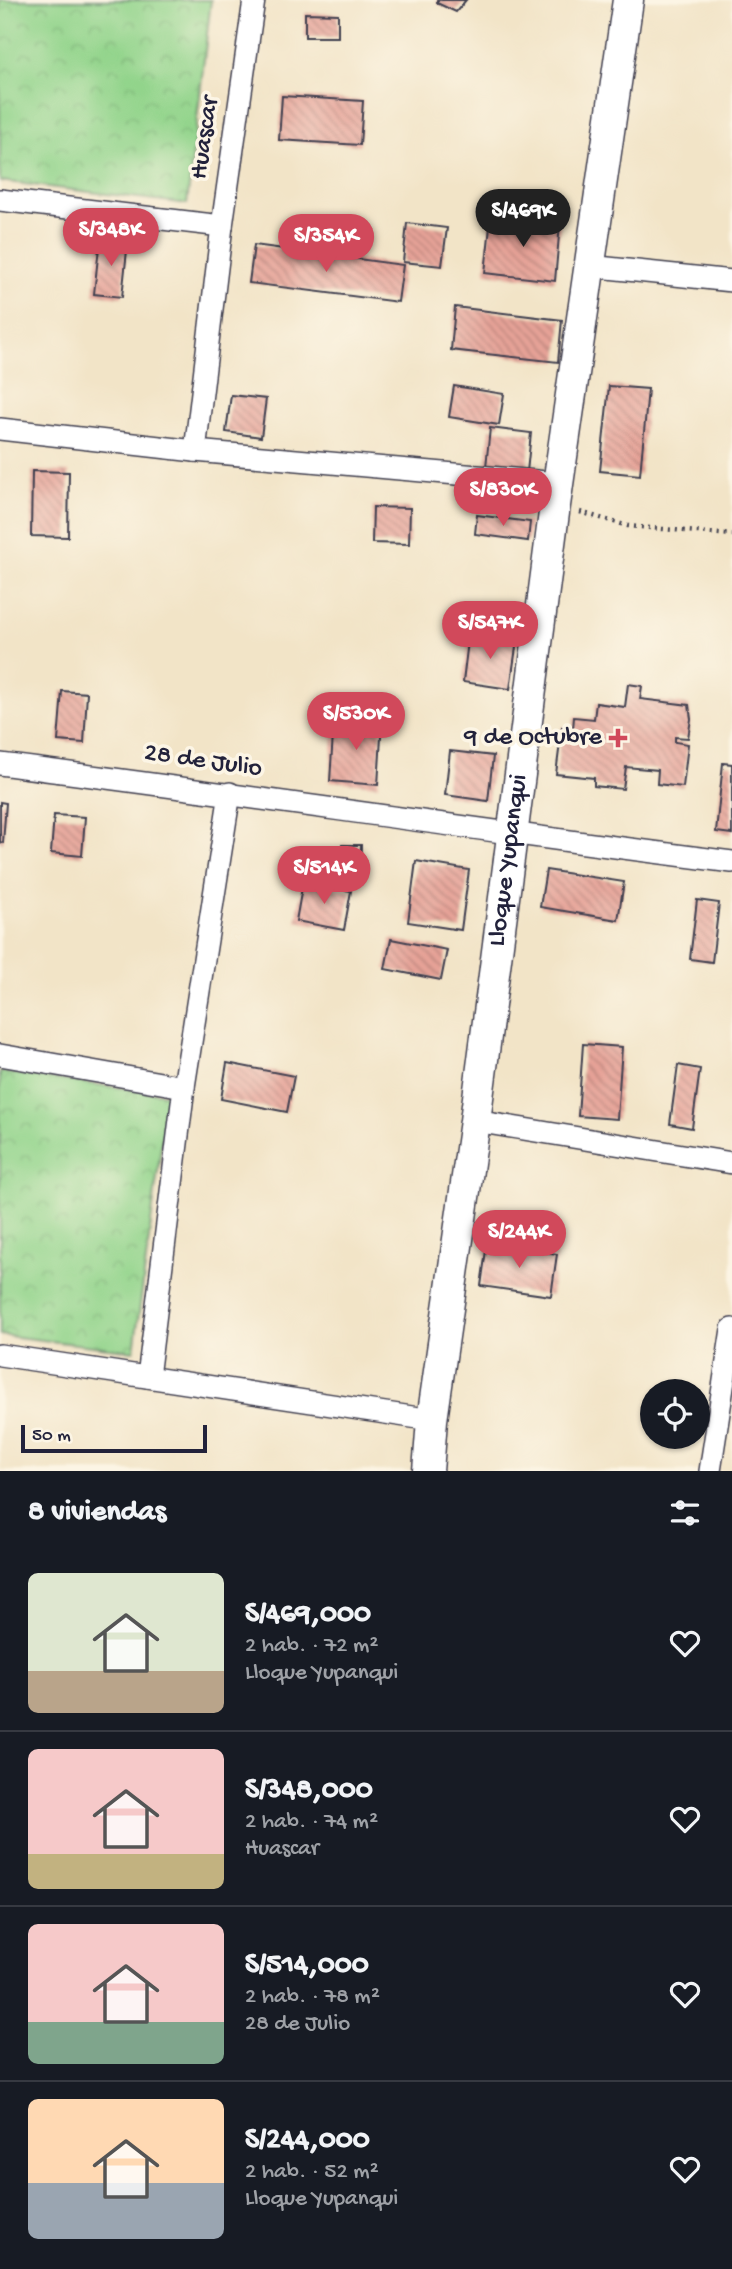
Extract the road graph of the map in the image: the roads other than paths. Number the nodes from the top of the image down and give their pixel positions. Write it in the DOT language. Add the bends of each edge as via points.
graph roads {
  1 [pos="254,0"];
  2 [pos="628,0"];
  3 [pos="0,200"];
  4 [pos="222,226"];
  5 [pos="589,266"];
  6 [pos="732,281"];
  7 [pos="0,429"];
  8 [pos="195,450"];
  9 [pos="557,494"];
  10 [pos="0,764"];
  11 [pos="230,793"];
  12 [pos="512,835"];
  13 [pos="732,862"];
  14 [pos="0,1055"];
  15 [pos="184,1087"];
  16 [pos="475,1122"];
  17 [pos="732,1163"];
  18 [pos="732,1329"];
  19 [pos="0,1355"];
  20 [pos="148,1377"];
  21 [pos="432,1420"];
  22 [pos="723,1443"];
  23 [pos="428,1471"];
  24 [pos="710,1471"];
  1 -- 4 [label="street, Huascar"];
  2 -- 5 [label="street, Lloque Yupanqui"];
  3 -- 4 [label="street"];
  4 -- 8 [label="street, Huascar"];
  5 -- 6 [label="street"];
  5 -- 9 [label="street, Lloque Yupanqui"];
  7 -- 8 [label="street"];
  8 -- 9 [label="street"];
  9 -- 12 [label="street, Lloque Yupanqui"];
  10 -- 11 [label="street, 28 de Julio"];
  11 -- 12 [label="street, 28 de Julio"];
  11 -- 15 [label="street"];
  12 -- 13 [label="street, 28 de Julio"];
  12 -- 16 [label="street, Lloque Yupanqui"];
  14 -- 15 [label="street"];
  15 -- 20 [label="street"];
  16 -- 17 [label="street"];
  16 -- 21 [label="street, Lloque Yupanqui"];
  18 -- 22 [label="street"];
  19 -- 20 [label="street"];
  20 -- 21 [label="street"];
  21 -- 23 [label="street, Lloque Yupanqui"];
  22 -- 24 [label="street"];
}
